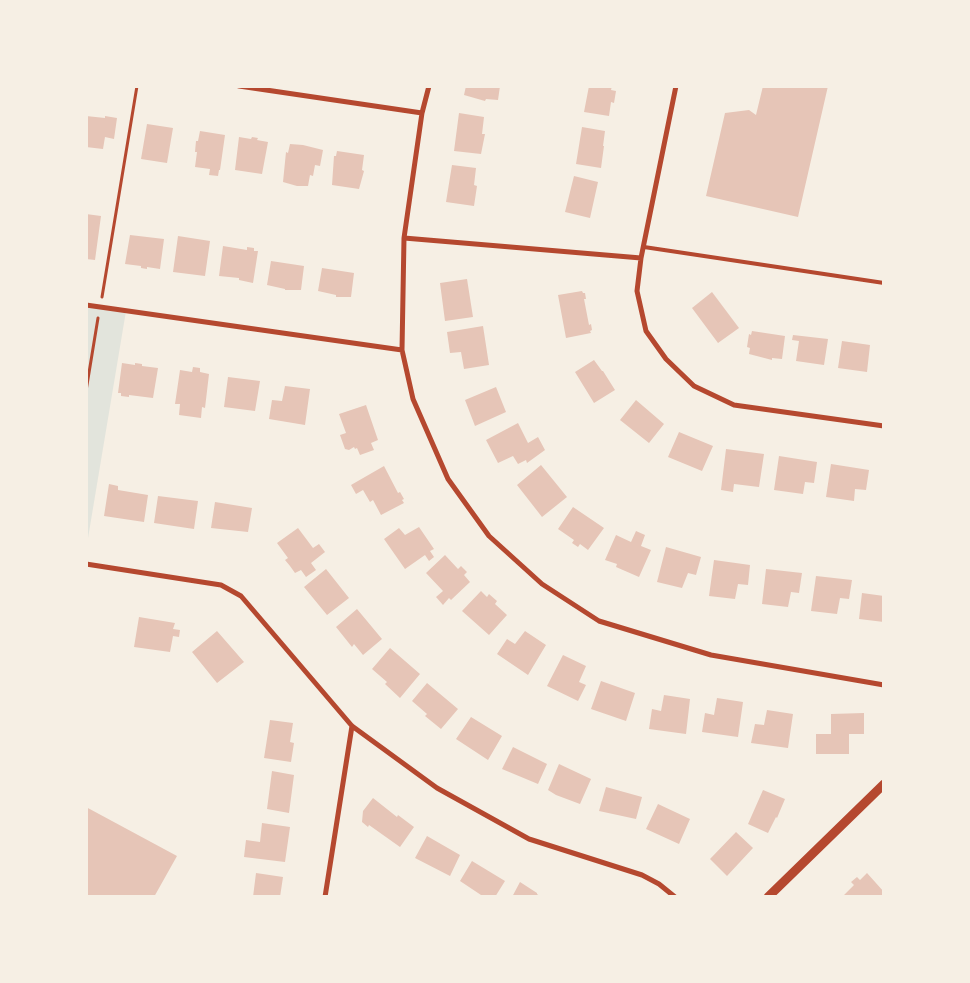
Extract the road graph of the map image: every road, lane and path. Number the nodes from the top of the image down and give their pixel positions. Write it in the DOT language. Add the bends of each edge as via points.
graph roads {
  1 [pos="137,86"];
  2 [pos="240,86"];
  3 [pos="429,86"];
  4 [pos="676,86"];
  5 [pos="422,113"];
  6 [pos="404,238"];
  7 [pos="644,247"];
  8 [pos="641,258"];
  9 [pos="884,284"];
  10 [pos="86,305"];
  11 [pos="100,307"];
  12 [pos="402,350"];
  13 [pos="86,392"];
  14 [pos="884,426"];
  15 [pos="86,564"];
  16 [pos="884,685"];
  17 [pos="352,726"];
  18 [pos="884,784"];
  19 [pos="325,897"];
  20 [pos="675,897"];
  21 [pos="768,897"];
  1 -- 11 [label="path"];
  2 -- 5 [label="street"];
  3 -- 5 [label="street"];
  4 -- 7 [label="street"];
  5 -- 6 [label="street"];
  6 -- 8 [label="street"];
  6 -- 12 [label="street"];
  7 -- 8 [label="street"];
  7 -- 9 [label="lane"];
  8 -- 14 [label="street" via="637,291 646,330 666,360 694,386 734,405"];
  10 -- 11 [label="street"];
  11 -- 12 [label="street"];
  11 -- 13 [label="path"];
  12 -- 16 [label="street" via="413,400 448,479 489,536 542,584 598,621 711,655"];
  15 -- 17 [label="street" via="221,585 241,596"];
  17 -- 19 [label="street"];
  17 -- 20 [label="street" via="437,788 529,839 642,875"];
  18 -- 21 [label="street"];
}
